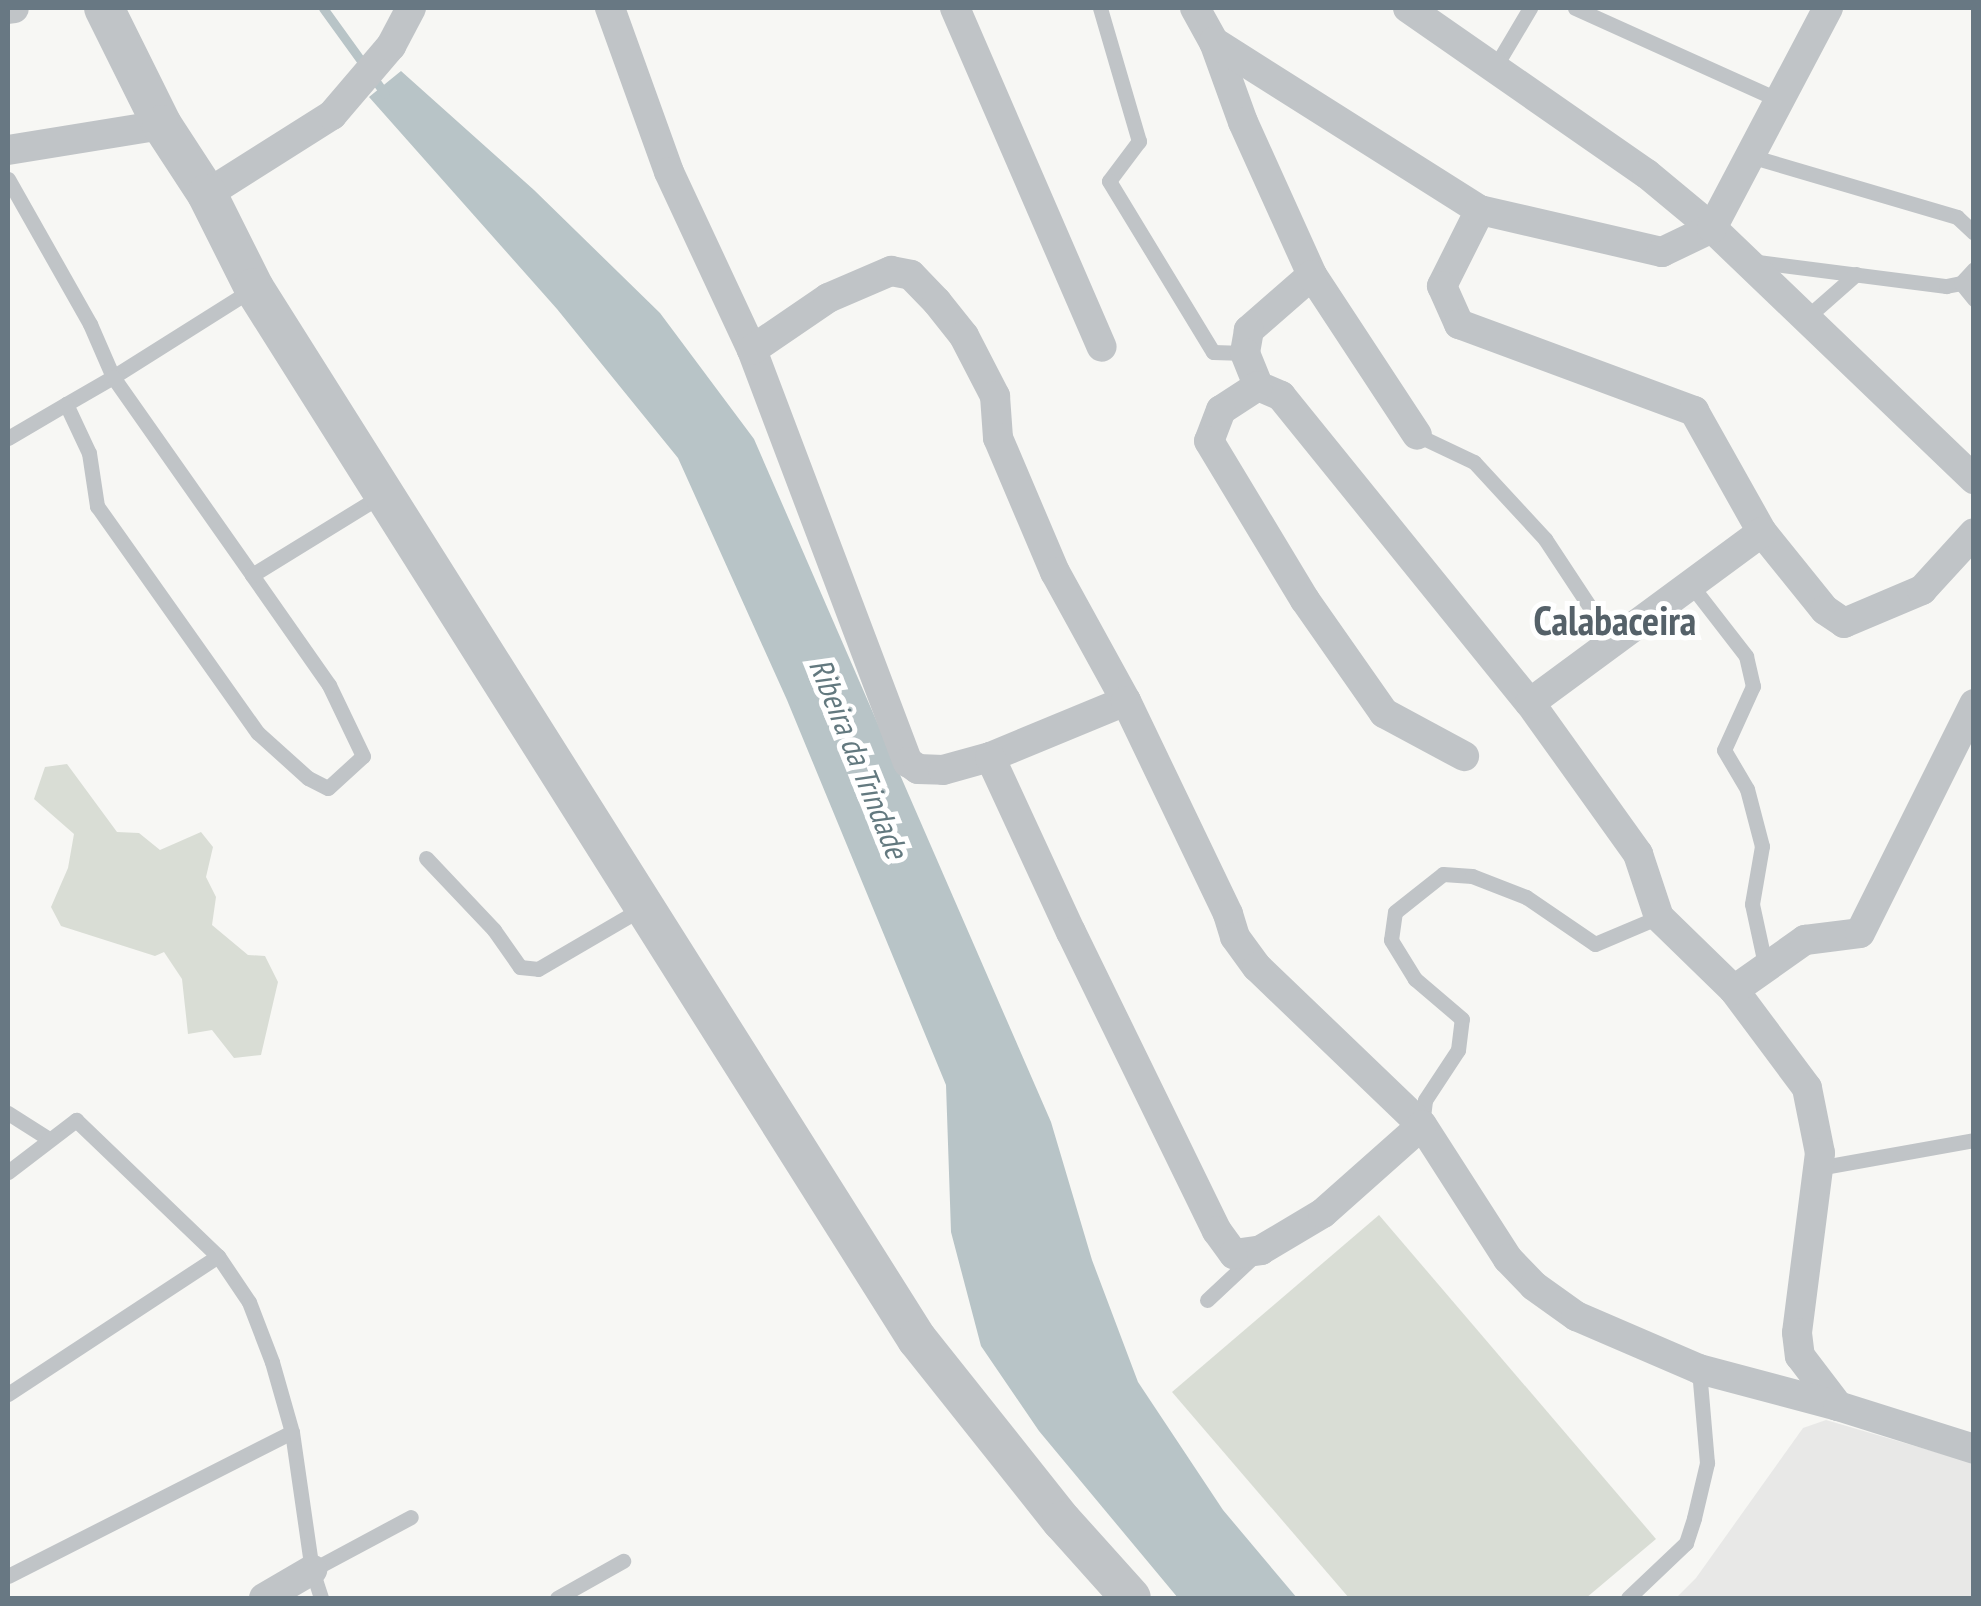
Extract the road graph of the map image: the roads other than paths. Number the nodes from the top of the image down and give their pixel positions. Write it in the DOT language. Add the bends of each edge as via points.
graph roads {
  1 [pos="104,8"];
  2 [pos="411,8"];
  3 [pos="610,8"];
  4 [pos="955,8"];
  5 [pos="1100,8"];
  6 [pos="1195,8"];
  7 [pos="1408,8"];
  8 [pos="1530,8"];
  9 [pos="1576,8"];
  10 [pos="1828,8"];
  11 [pos="1214,42"];
  12 [pos="1495,67"];
  13 [pos="1779,100"];
  14 [pos="162,125"];
  15 [pos="8,150"];
  16 [pos="1750,156"];
  17 [pos="8,179"];
  18 [pos="207,194"];
  19 [pos="1480,210"];
  20 [pos="1712,228"];
  21 [pos="1974,233"];
  22 [pos="1744,260"];
  23 [pos="1974,269"];
  24 [pos="1856,274"];
  25 [pos="1312,275"];
  26 [pos="1961,283"];
  27 [pos="254,288"];
  28 [pos="1974,299"];
  29 [pos="1805,318"];
  30 [pos="1102,347"];
  31 [pos="752,350"];
  32 [pos="1245,353"];
  33 [pos="113,377"];
  34 [pos="1258,386"];
  35 [pos="66,404"];
  36 [pos="1416,435"];
  37 [pos="8,438"];
  38 [pos="1974,479"];
  39 [pos="384,494"];
  40 [pos="1762,532"];
  41 [pos="1974,532"];
  42 [pos="252,575"];
  43 [pos="1690,585"];
  44 [pos="1613,642"];
  45 [pos="1126,702"];
  46 [pos="1530,703"];
  47 [pos="1974,704"];
  48 [pos="1464,756"];
  49 [pos="990,757"];
  50 [pos="426,858"];
  51 [pos="644,907"];
  52 [pos="1659,917"];
  53 [pos="1766,964"];
  54 [pos="1734,990"];
  55 [pos="8,1113"];
  56 [pos="1422,1125"];
  57 [pos="49,1139"];
  58 [pos="1974,1140"];
  59 [pos="1818,1168"];
  60 [pos="8,1172"];
  61 [pos="1261,1250"];
  62 [pos="218,1256"];
  63 [pos="1207,1300"];
  64 [pos="1699,1369"];
  65 [pos="8,1394"];
  66 [pos="1838,1406"];
  67 [pos="292,1432"];
  68 [pos="1974,1450"];
  69 [pos="410,1518"];
  70 [pos="624,1561"];
  71 [pos="8,1576"];
  72 [pos="316,1584"];
  73 [pos="264,1598"];
  74 [pos="557,1598"];
  75 [pos="1131,1598"];
  76 [pos="1628,1598"];
  1 -- 14 [label="street"];
  2 -- 18 [label="street" via="391,46 332,115"];
  3 -- 31 [label="street" via="669,172"];
  4 -- 30 [label="street"];
  5 -- 32 [label="lane" via="1139,140 1110,181 1213,352"];
  6 -- 11 [label="street"];
  7 -- 12 [label="street"];
  8 -- 12 [label="lane"];
  9 -- 13 [label="lane"];
  10 -- 13 [label="street"];
  11 -- 19 [label="street"];
  11 -- 25 [label="street"];
  12 -- 20 [label="street" via="1648,174"];
  13 -- 16 [label="street"];
  14 -- 15 [label="street"];
  14 -- 18 [label="street"];
  16 -- 20 [label="street"];
  16 -- 21 [label="lane" via="1957,217"];
  17 -- 33 [label="lane"];
  18 -- 27 [label="street"];
  19 -- 20 [label="street" via="1662,252"];
  19 -- 40 [label="street" via="1442,286 1459,324 1694,412"];
  20 -- 22 [label="street"];
  22 -- 24 [label="lane"];
  22 -- 29 [label="street"];
  23 -- 26 [label="lane"];
  24 -- 26 [label="lane"];
  24 -- 29 [label="lane"];
  25 -- 32 [label="street" via="1249,330"];
  25 -- 36 [label="street"];
  26 -- 28 [label="lane"];
  27 -- 33 [label="lane"];
  27 -- 39 [label="street"];
  29 -- 38 [label="street"];
  31 -- 45 [label="street" via="856,285 890,271 911,275 964,336 995,396 998,438 1056,572"];
  31 -- 49 [label="street" via="908,762 930,772"];
  32 -- 34 [label="street"];
  33 -- 35 [label="lane"];
  33 -- 42 [label="lane"];
  34 -- 46 [label="street" via="1281,396"];
  34 -- 48 [label="street" via="1221,410 1210,442 1305,600 1384,713"];
  35 -- 37 [label="lane"];
  35 -- 42 [label="lane" via="89,454 97,506 258,733 328,788 363,756 330,685"];
  36 -- 44 [label="lane" via="1474,462 1544,540"];
  39 -- 42 [label="lane"];
  39 -- 51 [label="street"];
  40 -- 41 [label="street" via="1825,610 1844,622 1922,590"];
  40 -- 43 [label="street"];
  43 -- 44 [label="street"];
  43 -- 53 [label="lane" via="1746,656 1753,686 1724,750 1747,789 1762,846 1752,904"];
  44 -- 46 [label="street"];
  45 -- 49 [label="street"];
  45 -- 56 [label="street" via="1234,937 1256,967"];
  46 -- 52 [label="street" via="1638,854"];
  47 -- 53 [label="street" via="1860,932 1805,940"];
  49 -- 61 [label="street" via="1218,1231 1234,1254"];
  50 -- 51 [label="lane" via="520,967 538,969"];
  51 -- 75 [label="street" via="917,1339"];
  52 -- 54 [label="street"];
  52 -- 56 [label="lane" via="1595,944 1526,897 1472,876 1443,874 1395,912 1391,940 1415,979 1462,1019 1458,1050 1425,1100"];
  53 -- 54 [label="street"];
  54 -- 59 [label="street" via="1807,1088"];
  55 -- 57 [label="lane"];
  56 -- 61 [label="street" via="1323,1213"];
  56 -- 64 [label="street" via="1508,1258 1534,1286 1576,1316"];
  57 -- 60 [label="lane"];
  57 -- 62 [label="lane" via="76,1120"];
  58 -- 59 [label="lane"];
  59 -- 66 [label="street" via="1797,1332 1800,1356"];
  61 -- 63 [label="lane"];
  62 -- 65 [label="lane"];
  62 -- 67 [label="lane" via="249,1302"];
  64 -- 66 [label="street"];
  64 -- 76 [label="lane" via="1707,1463 1686,1544"];
  66 -- 68 [label="street"];
  67 -- 71 [label="lane"];
  67 -- 72 [label="lane"];
  69 -- 72 [label="lane"];
  70 -- 74 [label="lane"];
  72 -- 73 [label="street"];
}
